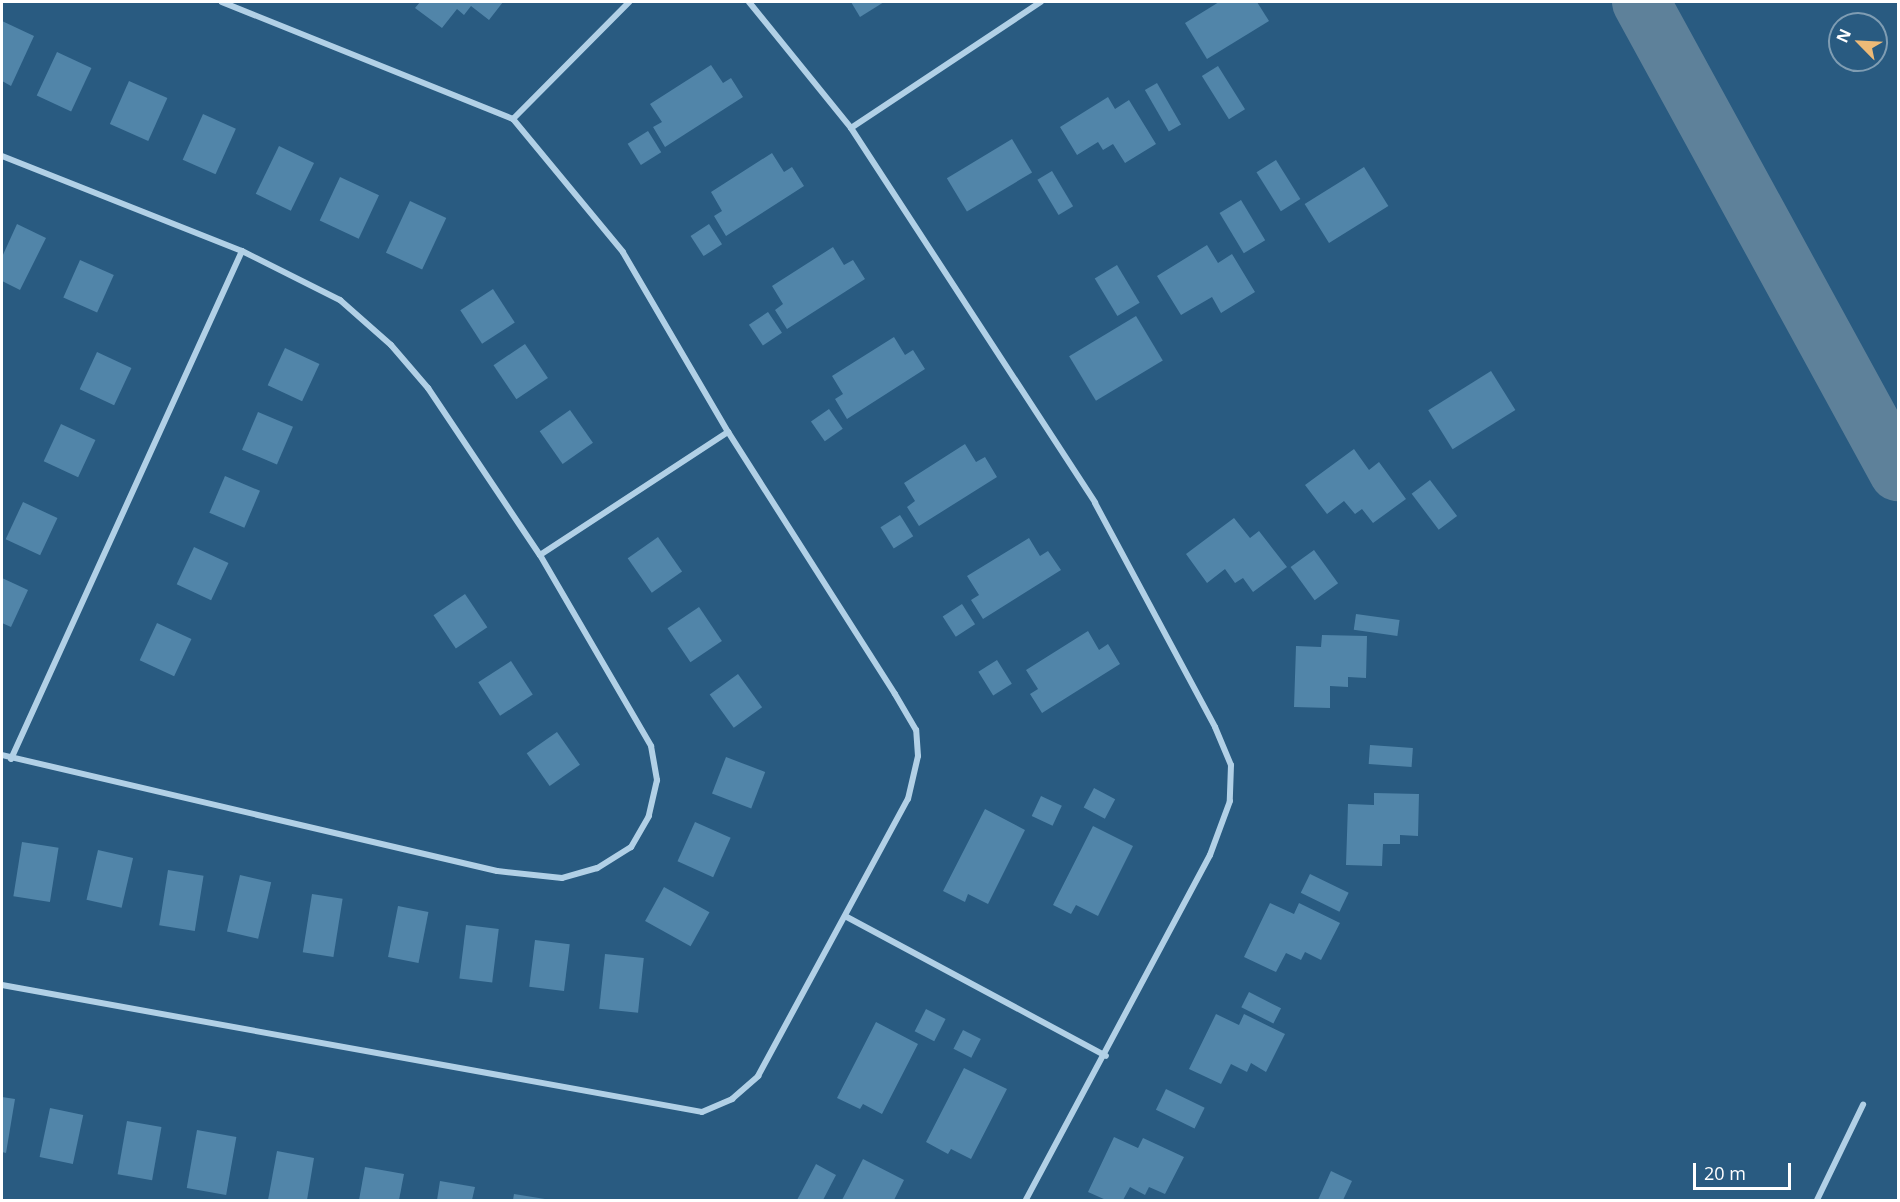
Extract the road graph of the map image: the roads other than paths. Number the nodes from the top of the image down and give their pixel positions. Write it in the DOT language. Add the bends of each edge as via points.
graph roads {
  1 [pos="222,2"];
  2 [pos="629,2"];
  3 [pos="749,2"];
  4 [pos="1041,2"];
  5 [pos="513,119"];
  6 [pos="851,128"];
  7 [pos="2,156"];
  8 [pos="242,251"];
  9 [pos="728,432"];
  10 [pos="540,555"];
  11 [pos="2,755"];
  12 [pos="10,759"];
  13 [pos="845,916"];
  14 [pos="2,985"];
  15 [pos="1106,1056"];
  16 [pos="1863,1105"];
  17 [pos="1026,1200"];
  18 [pos="1817,1200"];
  1 -- 5 [label="street"];
  2 -- 5 [label="street"];
  3 -- 6 [label="street"];
  4 -- 6 [label="street"];
  5 -- 9 [label="street" via="622,252"];
  6 -- 15 [label="street" via="1095,503 1215,727 1231,765 1230,801 1210,855"];
  7 -- 8 [label="street"];
  8 -- 10 [label="street" via="340,300 391,345 428,388"];
  8 -- 12 [label="street"];
  9 -- 10 [label="street"];
  9 -- 13 [label="street" via="916,730 918,756 909,799"];
  10 -- 12 [label="street" via="651,746 657,780 649,816 631,847 597,868 562,878 497,871"];
  11 -- 12 [label="street"];
  13 -- 14 [label="street" via="758,1076 732,1099 702,1112"];
  13 -- 15 [label="street"];
  15 -- 17 [label="street"];
  16 -- 18 [label="street"];
}
